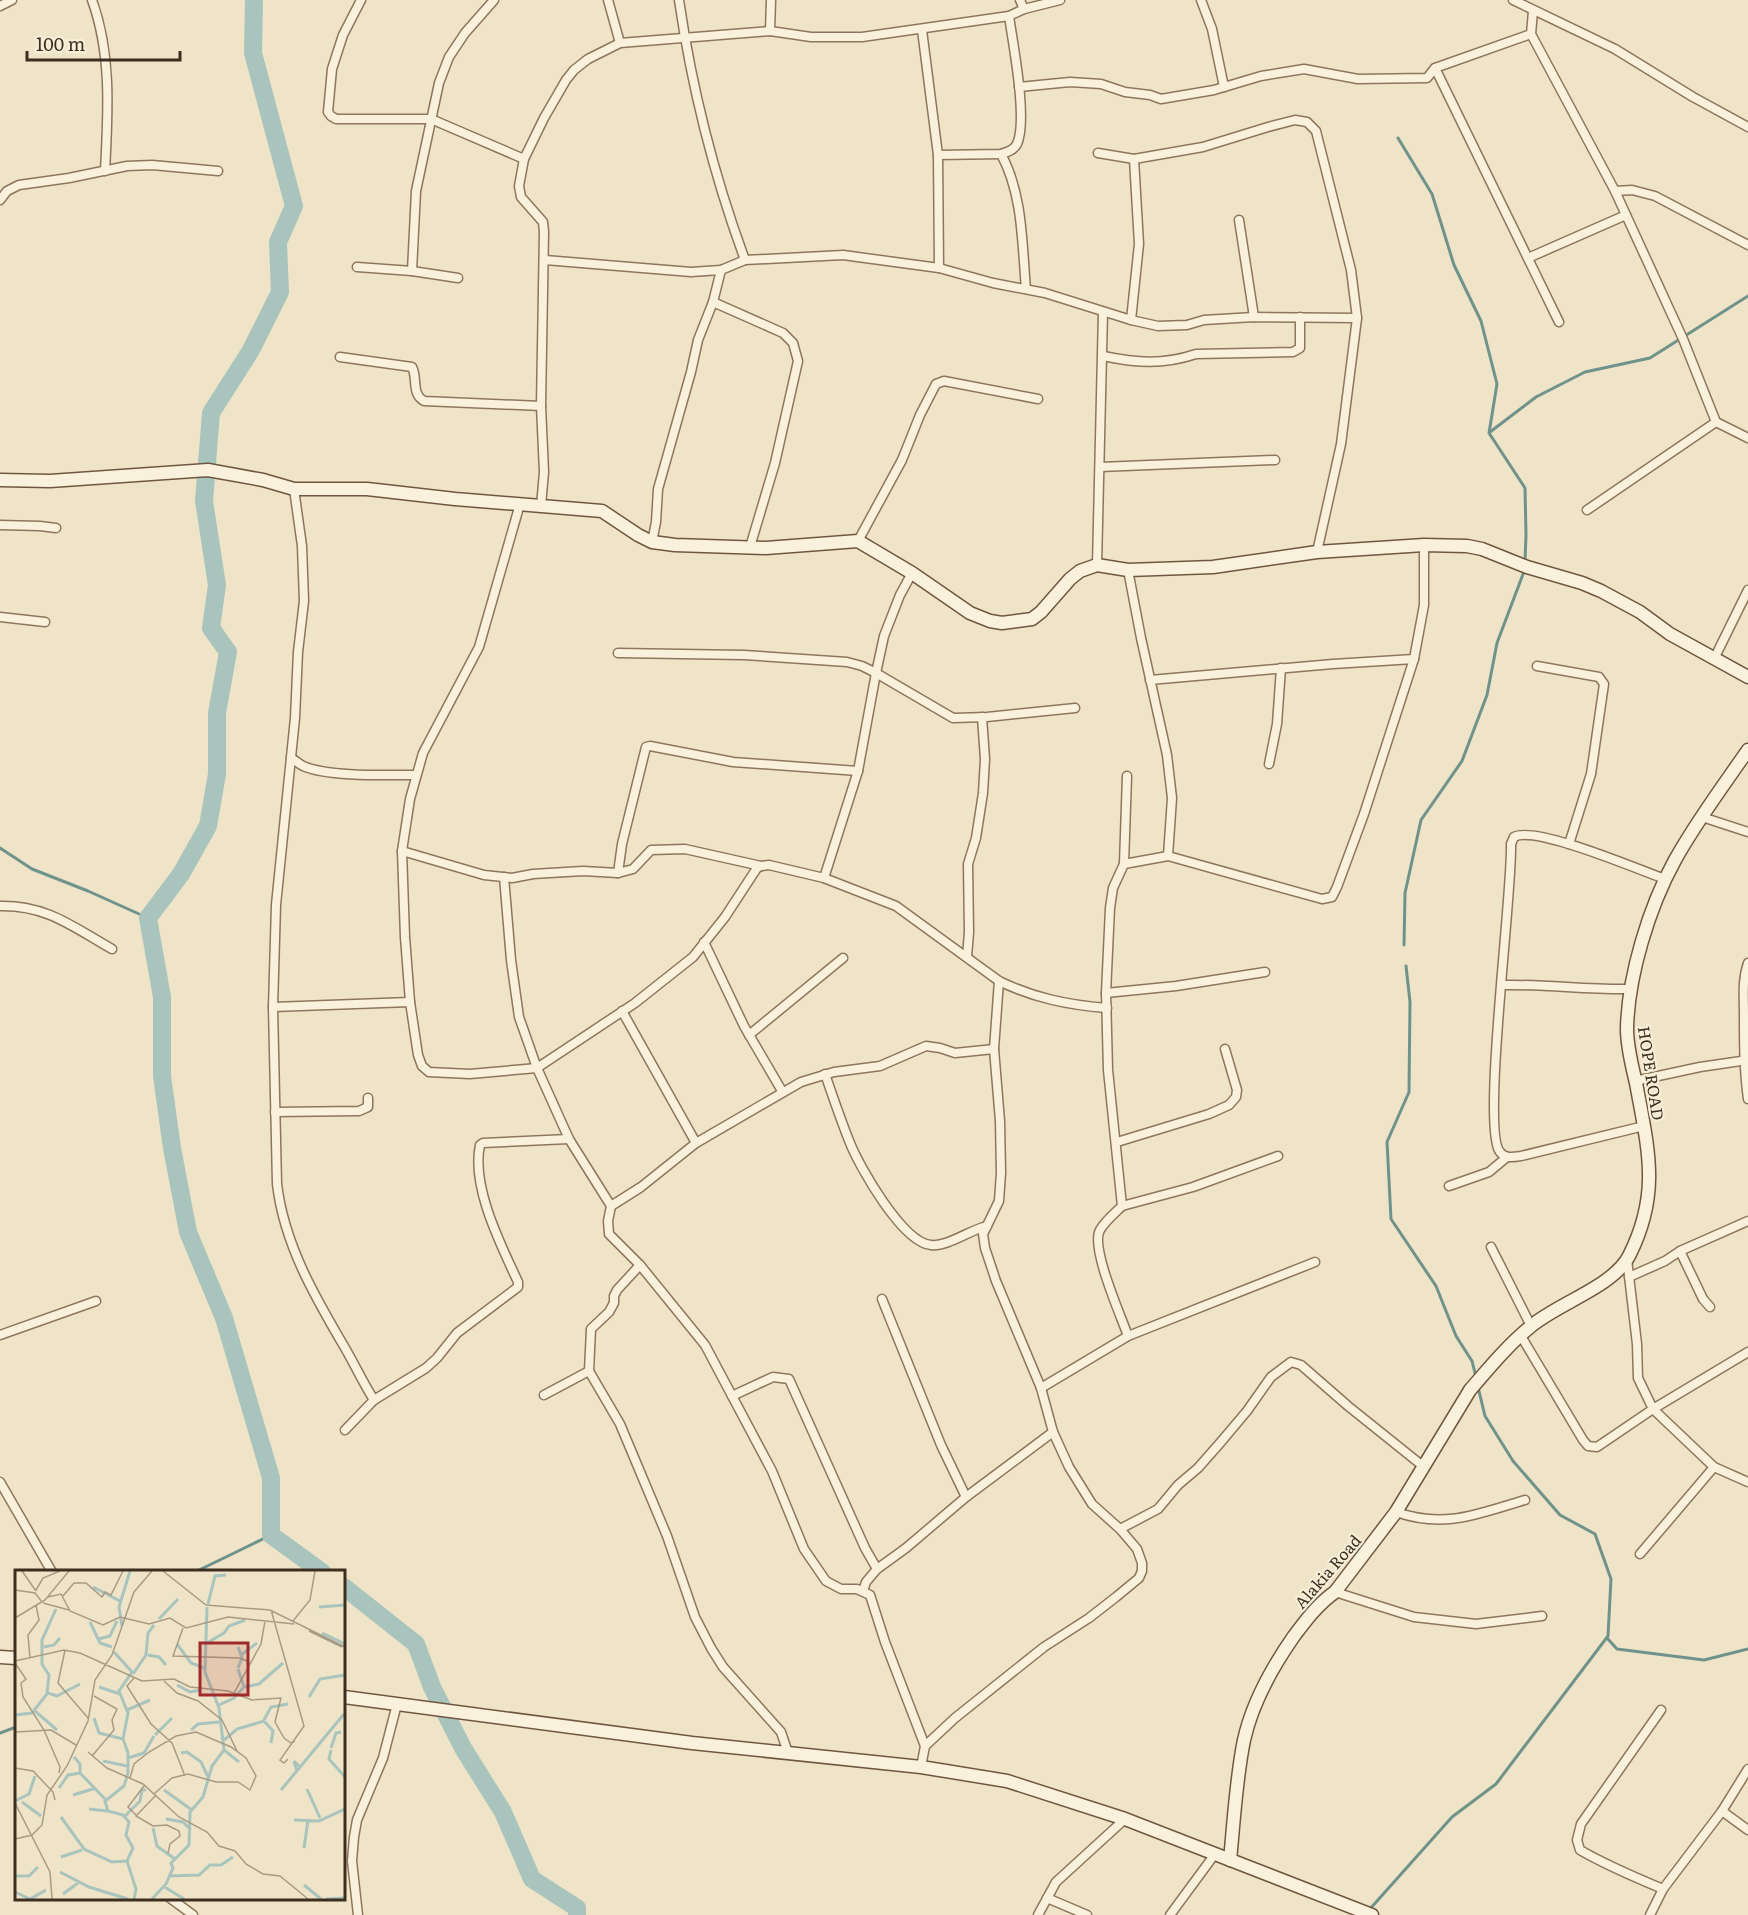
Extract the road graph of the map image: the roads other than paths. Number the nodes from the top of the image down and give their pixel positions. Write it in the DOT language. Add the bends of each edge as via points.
graph roads {
  1 [pos="12,0"];
  2 [pos="92,0"];
  3 [pos="361,0"];
  4 [pos="494,0"];
  5 [pos="608,0"];
  6 [pos="679,0"];
  7 [pos="771,0"];
  8 [pos="1020,0"];
  9 [pos="1060,0"];
  10 [pos="1201,0"];
  11 [pos="1518,1"];
  12 [pos="0,6"];
  13 [pos="1024,9"];
  14 [pos="1533,10"];
  15 [pos="1009,16"];
  16 [pos="922,30"];
  17 [pos="770,31"];
  18 [pos="1530,34"];
  19 [pos="684,37"];
  20 [pos="620,43"];
  21 [pos="1435,68"];
  22 [pos="1019,87"];
  23 [pos="1224,87"];
  24 [pos="431,119"];
  25 [pos="1748,127"];
  26 [pos="1098,153"];
  27 [pos="1001,154"];
  28 [pos="938,155"];
  29 [pos="524,159"];
  30 [pos="1134,159"];
  31 [pos="105,171"];
  32 [pos="218,171"];
  33 [pos="1615,191"];
  34 [pos="0,200"];
  35 [pos="1626,215"];
  36 [pos="1239,220"];
  37 [pos="1748,245"];
  38 [pos="1528,258"];
  39 [pos="545,260"];
  40 [pos="745,261"];
  41 [pos="357,267"];
  42 [pos="939,268"];
  43 [pos="721,270"];
  44 [pos="412,271"];
  45 [pos="458,278"];
  46 [pos="1026,288"];
  47 [pos="713,302"];
  48 [pos="1103,312"];
  49 [pos="1254,317"];
  50 [pos="1300,317"];
  51 [pos="1357,318"];
  52 [pos="1131,320"];
  53 [pos="1559,322"];
  54 [pos="1103,356"];
  55 [pos="340,357"];
  56 [pos="1038,399"];
  57 [pos="541,406"];
  58 [pos="1716,422"];
  59 [pos="1748,438"];
  60 [pos="1275,460"];
  61 [pos="1100,467"];
  62 [pos="0,480"];
  63 [pos="294,489"];
  64 [pos="520,504"];
  65 [pos="541,506"];
  66 [pos="1587,510"];
  67 [pos="0,525"];
  68 [pos="56,528"];
  69 [pos="858,541"];
  70 [pos="652,542"];
  71 [pos="1424,544"];
  72 [pos="750,547"];
  73 [pos="1317,552"];
  74 [pos="1097,565"];
  75 [pos="1128,570"];
  76 [pos="912,573"];
  77 [pos="1748,590"];
  78 [pos="0,617"];
  79 [pos="45,621"];
  80 [pos="618,653"];
  81 [pos="1715,657"];
  82 [pos="1414,659"];
  83 [pos="1537,666"];
  84 [pos="1281,668"];
  85 [pos="876,673"];
  86 [pos="1748,677"];
  87 [pos="1150,680"];
  88 [pos="1075,708"];
  89 [pos="982,717"];
  90 [pos="1748,750"];
  91 [pos="291,758"];
  92 [pos="1269,764"];
  93 [pos="858,771"];
  94 [pos="415,775"];
  95 [pos="1127,776"];
  96 [pos="1702,817"];
  97 [pos="1748,832"];
  98 [pos="1569,844"];
  99 [pos="402,851"];
  100 [pos="1168,856"];
  101 [pos="1124,864"];
  102 [pos="761,866"];
  103 [pos="618,873"];
  104 [pos="504,877"];
  105 [pos="824,878"];
  106 [pos="1665,879"];
  107 [pos="0,906"];
  108 [pos="704,942"];
  109 [pos="112,950"];
  110 [pos="967,957"];
  111 [pos="843,958"];
  112 [pos="1748,963"];
  113 [pos="1265,972"];
  114 [pos="999,981"];
  115 [pos="1503,985"];
  116 [pos="1630,989"];
  117 [pos="1106,993"];
  118 [pos="410,1002"];
  119 [pos="273,1007"];
  120 [pos="1107,1008"];
  121 [pos="622,1011"];
  122 [pos="749,1035"];
  123 [pos="994,1049"];
  124 [pos="1225,1049"];
  125 [pos="1746,1060"];
  126 [pos="537,1068"];
  127 [pos="825,1074"];
  128 [pos="1635,1080"];
  129 [pos="782,1091"];
  130 [pos="368,1098"];
  131 [pos="1748,1099"];
  132 [pos="275,1112"];
  133 [pos="1644,1126"];
  134 [pos="569,1139"];
  135 [pos="1117,1142"];
  136 [pos="696,1143"];
  137 [pos="1278,1156"];
  138 [pos="1507,1157"];
  139 [pos="1449,1186"];
  140 [pos="611,1206"];
  141 [pos="1122,1206"];
  142 [pos="1748,1221"];
  143 [pos="987,1226"];
  144 [pos="1491,1247"];
  145 [pos="1680,1251"];
  146 [pos="1627,1259"];
  147 [pos="1315,1262"];
  148 [pos="640,1264"];
  149 [pos="1629,1277"];
  150 [pos="882,1299"];
  151 [pos="96,1301"];
  152 [pos="1710,1307"];
  153 [pos="1530,1326"];
  154 [pos="0,1335"];
  155 [pos="1128,1336"];
  156 [pos="1521,1336"];
  157 [pos="1748,1352"];
  158 [pos="589,1371"];
  159 [pos="1041,1388"];
  160 [pos="544,1395"];
  161 [pos="732,1396"];
  162 [pos="374,1400"];
  163 [pos="1653,1409"];
  164 [pos="345,1430"];
  165 [pos="1053,1432"];
  166 [pos="1424,1467"];
  167 [pos="1714,1467"];
  168 [pos="0,1482"];
  169 [pos="1748,1482"];
  170 [pos="966,1497"];
  171 [pos="1525,1500"];
  172 [pos="1396,1512"];
  173 [pos="1120,1528"];
  174 [pos="1640,1554"];
  175 [pos="877,1569"];
  176 [pos="51,1570"];
  177 [pos="863,1591"];
  178 [pos="1335,1592"];
  179 [pos="1542,1616"];
  180 [pos="0,1657"];
  181 [pos="15,1658"];
  182 [pos="345,1697"];
  183 [pos="397,1704"];
  184 [pos="1661,1710"];
  185 [pos="926,1746"];
  186 [pos="788,1753"];
  187 [pos="921,1767"];
  188 [pos="1748,1770"];
  189 [pos="1722,1811"];
  190 [pos="1125,1819"];
  191 [pos="1748,1830"];
  192 [pos="1215,1854"];
  193 [pos="1230,1860"];
  194 [pos="1663,1888"];
  195 [pos="1047,1898"];
  196 [pos="171,1900"];
  197 [pos="1368,1913"];
  198 [pos="193,1915"];
  199 [pos="358,1915"];
  200 [pos="1038,1915"];
  201 [pos="1087,1915"];
  202 [pos="1170,1915"];
  203 [pos="1650,1915"];
  1 -- 12 [label="street"];
  2 -- 31 [label="street" via="104,44 108,79"];
  3 -- 24 [label="street" via="343,35 332,69 328,112 336,119"];
  4 -- 24 [label="street" via="449,57"];
  5 -- 20 [label="street"];
  6 -- 19 [label="street"];
  7 -- 17 [label="street"];
  8 -- 13 [label="street"];
  9 -- 13 [label="street"];
  10 -- 23 [label="street" via="1212,29"];
  11 -- 14 [label="street"];
  13 -- 15 [label="street"];
  14 -- 18 [label="street"];
  14 -- 25 [label="street" via="1615,49"];
  15 -- 16 [label="street"];
  15 -- 22 [label="street"];
  16 -- 17 [label="street" via="862,37 811,37"];
  16 -- 28 [label="street"];
  17 -- 19 [label="street"];
  18 -- 21 [label="street"];
  18 -- 33 [label="street"];
  19 -- 20 [label="street"];
  19 -- 40 [label="street" via="704,132"];
  20 -- 29 [label="street" via="588,59 570,75"];
  21 -- 23 [label="street" via="1427,78 1358,80 1304,69"];
  21 -- 38 [label="street"];
  22 -- 23 [label="street" via="1070,82 1101,84 1161,99"];
  22 -- 27 [label="street" via="1016,146"];
  24 -- 29 [label="street"];
  24 -- 44 [label="street" via="416,191"];
  26 -- 30 [label="street"];
  27 -- 28 [label="street"];
  27 -- 46 [label="street" via="1016,190"];
  28 -- 42 [label="street"];
  29 -- 39 [label="street" via="521,197 543,222"];
  30 -- 51 [label="street" via="1203,147 1295,120 1307,122 1316,131 1335,205 1351,270"];
  30 -- 52 [label="street" via="1139,244"];
  31 -- 32 [label="street" via="152,165"];
  31 -- 34 [label="street" via="19,185"];
  33 -- 35 [label="street"];
  33 -- 37 [label="street" via="1632,190 1655,196"];
  35 -- 38 [label="street"];
  35 -- 58 [label="street"];
  36 -- 49 [label="street"];
  38 -- 53 [label="street"];
  39 -- 43 [label="street" via="648,270"];
  39 -- 57 [label="street"];
  40 -- 42 [label="street" via="843,255"];
  40 -- 43 [label="street"];
  41 -- 44 [label="street"];
  42 -- 46 [label="street"];
  43 -- 47 [label="street"];
  44 -- 45 [label="street"];
  46 -- 48 [label="street"];
  47 -- 70 [label="street" via="698,340 658,489"];
  47 -- 72 [label="street" via="783,333 794,343 798,361 776,463"];
  48 -- 52 [label="street"];
  48 -- 54 [label="street"];
  49 -- 50 [label="street"];
  49 -- 52 [label="street" via="1158,326"];
  50 -- 51 [label="street"];
  50 -- 54 [label="street" via="1300,348 1293,352 1196,354 1137,363"];
  51 -- 73 [label="street" via="1341,444"];
  54 -- 61 [label="street"];
  55 -- 57 [label="street" via="412,367 416,393 424,401"];
  56 -- 69 [label="street" via="944,381 936,384 902,460"];
  57 -- 65 [label="street"];
  58 -- 59 [label="street"];
  58 -- 66 [label="street"];
  60 -- 61 [label="street"];
  61 -- 74 [label="street"];
  62 -- 63 [label="street" via="50,481 208,470"];
  63 -- 64 [label="street" via="367,489"];
  63 -- 91 [label="street" via="304,601"];
  64 -- 65 [label="street"];
  64 -- 94 [label="street" via="479,646"];
  65 -- 70 [label="street" via="602,511"];
  67 -- 68 [label="street"];
  69 -- 72 [label="street"];
  69 -- 76 [label="street"];
  70 -- 72 [label="street"];
  71 -- 73 [label="street"];
  71 -- 81 [label="street" via="1482,549 1582,582"];
  71 -- 82 [label="street" via="1424,605"];
  73 -- 75 [label="street" via="1241,564"];
  74 -- 75 [label="street"];
  74 -- 76 [label="street" via="1070,579 1032,619 1002,623 970,613"];
  75 -- 87 [label="street"];
  76 -- 85 [label="street" via="888,625"];
  77 -- 81 [label="street"];
  78 -- 79 [label="street"];
  80 -- 85 [label="street" via="808,658 847,662"];
  81 -- 86 [label="street"];
  82 -- 84 [label="street"];
  82 -- 100 [label="street" via="1364,814 1332,897 1322,899"];
  83 -- 98 [label="street" via="1599,677 1604,684 1591,774"];
  84 -- 87 [label="street"];
  84 -- 92 [label="street"];
  85 -- 89 [label="street" via="953,718"];
  85 -- 93 [label="street"];
  87 -- 100 [label="street" via="1172,798"];
  88 -- 89 [label="street"];
  89 -- 110 [label="street" via="983,793 968,864"];
  90 -- 96 [label="street, HOPE ROAD"];
  91 -- 94 [label="street" via="316,770"];
  91 -- 119 [label="street" via="276,905"];
  93 -- 103 [label="street" via="733,762 646,747"];
  93 -- 105 [label="street"];
  94 -- 99 [label="street"];
  95 -- 101 [label="street"];
  96 -- 97 [label="street"];
  96 -- 106 [label="street, HOPE ROAD"];
  98 -- 106 [label="street"];
  98 -- 115 [label="street" via="1528,834 1514,837"];
  99 -- 104 [label="street" via="484,875"];
  99 -- 118 [label="street"];
  100 -- 101 [label="street"];
  101 -- 117 [label="street" via="1113,888 1110,908"];
  102 -- 103 [label="street" via="685,849 651,850 633,869"];
  102 -- 105 [label="street"];
  102 -- 108 [label="street"];
  103 -- 104 [label="street"];
  104 -- 126 [label="street" via="519,1017"];
  105 -- 110 [label="street" via="896,906"];
  106 -- 116 [label="street, HOPE ROAD"];
  107 -- 109 [label="street" via="17,905 48,912"];
  108 -- 121 [label="street" via="677,971"];
  108 -- 122 [label="street"];
  110 -- 114 [label="street"];
  111 -- 122 [label="street"];
  112 -- 125 [label="street" via="1743,991"];
  113 -- 117 [label="street"];
  114 -- 120 [label="street" via="1042,999"];
  114 -- 123 [label="street"];
  115 -- 116 [label="street"];
  115 -- 138 [label="street" via="1494,1110 1495,1139 1499,1151"];
  116 -- 128 [label="street, HOPE ROAD" via="1627,1031"];
  117 -- 120 [label="street"];
  118 -- 119 [label="street"];
  118 -- 126 [label="street" via="418,1055 429,1072 470,1074"];
  119 -- 132 [label="street"];
  120 -- 135 [label="street" via="1108,1070"];
  121 -- 126 [label="street"];
  121 -- 136 [label="street"];
  122 -- 129 [label="street"];
  123 -- 127 [label="street" via="955,1053 926,1046 880,1066"];
  123 -- 143 [label="street" via="1001,1173 999,1201"];
  124 -- 135 [label="street" via="1237,1090 1229,1105"];
  125 -- 128 [label="street"];
  125 -- 131 [label="street"];
  126 -- 134 [label="street"];
  127 -- 129 [label="street"];
  127 -- 143 [label="street" via="851,1145 888,1209 904,1228 933,1246"];
  128 -- 133 [label="street, HOPE ROAD"];
  129 -- 136 [label="street"];
  130 -- 132 [label="street" via="369,1107 359,1111"];
  132 -- 162 [label="street" via="279,1203 296,1253 319,1304"];
  133 -- 138 [label="street"];
  133 -- 146 [label="street, HOPE ROAD" via="1650,1189 1647,1211"];
  134 -- 140 [label="street"];
  134 -- 162 [label="street" via="480,1145 478,1164 488,1213 518,1287 458,1333 426,1368"];
  135 -- 141 [label="street"];
  136 -- 140 [label="street"];
  137 -- 141 [label="street"];
  138 -- 139 [label="street" via="1489,1172"];
  140 -- 148 [label="street" via="609,1233"];
  141 -- 155 [label="street" via="1100,1230 1097,1239 1100,1260"];
  142 -- 145 [label="street"];
  143 -- 159 [label="street" via="984,1241 996,1281"];
  144 -- 153 [label="street"];
  145 -- 149 [label="street"];
  145 -- 152 [label="street"];
  146 -- 149 [label="street"];
  146 -- 153 [label="street, HOPE ROAD" via="1589,1291"];
  147 -- 155 [label="street"];
  148 -- 158 [label="street" via="617,1290 609,1312 591,1329"];
  148 -- 161 [label="street" via="705,1345"];
  149 -- 163 [label="street" via="1638,1378"];
  150 -- 170 [label="street"];
  151 -- 154 [label="street"];
  153 -- 156 [label="street, HOPE ROAD"];
  155 -- 159 [label="street"];
  156 -- 163 [label="street" via="1588,1446 1597,1447"];
  156 -- 166 [label="street, Alakia Road" via="1470,1390"];
  157 -- 163 [label="street"];
  158 -- 160 [label="street"];
  158 -- 186 [label="street" via="620,1424 667,1536 695,1617 711,1648 735,1682 781,1732"];
  159 -- 165 [label="street"];
  161 -- 175 [label="street" via="773,1377 789,1379"];
  161 -- 177 [label="street" via="772,1471 804,1549 826,1581 841,1589"];
  162 -- 164 [label="street"];
  163 -- 167 [label="street"];
  165 -- 170 [label="street"];
  165 -- 173 [label="street" via="1092,1504"];
  166 -- 172 [label="street, Alakia Road"];
  166 -- 173 [label="street" via="1301,1365 1291,1362 1271,1377 1220,1443 1158,1509"];
  167 -- 169 [label="street"];
  167 -- 174 [label="street"];
  168 -- 176 [label="street"];
  170 -- 175 [label="street"];
  171 -- 172 [label="street" via="1459,1519 1437,1521"];
  172 -- 178 [label="street, Alakia Road"];
  173 -- 185 [label="street" via="1142,1563 1138,1578 1089,1618 1044,1647"];
  175 -- 177 [label="street"];
  177 -- 185 [label="street" via="870,1595"];
  178 -- 179 [label="street" via="1413,1617 1476,1624"];
  178 -- 193 [label="street, Alakia Road" via="1323,1600 1286,1648 1252,1716 1239,1770"];
  180 -- 181 [label="street"];
  182 -- 183 [label="street"];
  183 -- 186 [label="street"];
  183 -- 199 [label="street" via="384,1758 355,1828 352,1861"];
  184 -- 194 [label="street" via="1581,1824 1577,1840 1580,1850"];
  185 -- 187 [label="street"];
  186 -- 187 [label="street"];
  187 -- 190 [label="street" via="1007,1781"];
  188 -- 189 [label="street"];
  189 -- 191 [label="street"];
  189 -- 194 [label="street"];
  190 -- 192 [label="street"];
  190 -- 195 [label="street" via="1065,1872"];
  192 -- 193 [label="street"];
  192 -- 202 [label="street"];
  193 -- 197 [label="street"];
  194 -- 203 [label="street"];
  195 -- 200 [label="street"];
  195 -- 201 [label="street"];
  196 -- 198 [label="street"];
}
